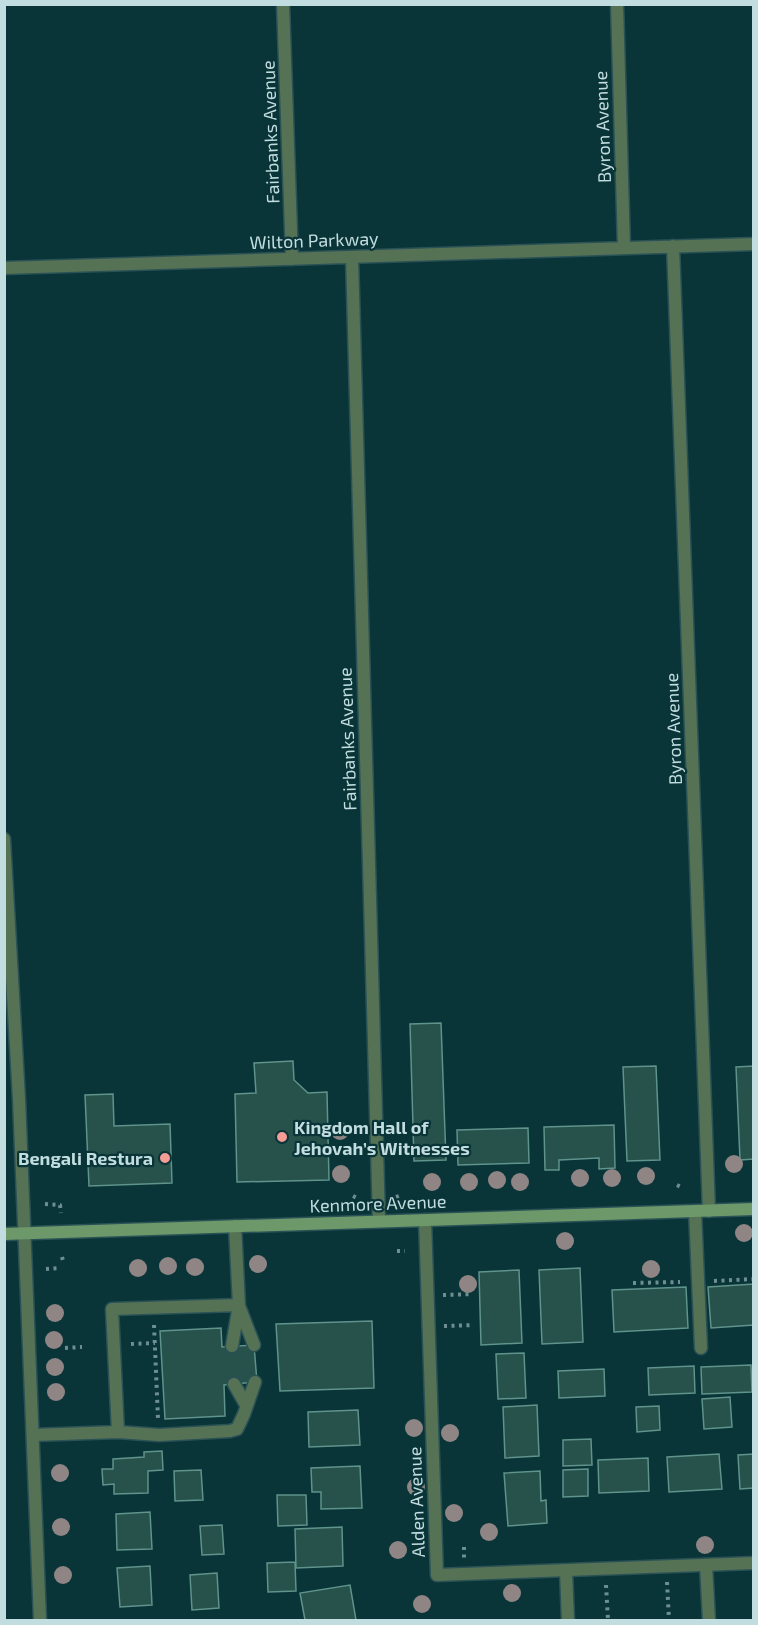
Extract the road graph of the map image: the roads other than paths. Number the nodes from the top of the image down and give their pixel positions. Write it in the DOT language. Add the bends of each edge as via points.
graph roads {
  1 [pos="284,4"];
  2 [pos="617,4"];
  3 [pos="753,244"];
  4 [pos="673,246"];
  5 [pos="624,248"];
  6 [pos="352,257"];
  7 [pos="292,259"];
  8 [pos="4,268"];
  9 [pos="4,838"];
  10 [pos="753,1209"];
  11 [pos="709,1210"];
  12 [pos="695,1211"];
  13 [pos="425,1220"];
  14 [pos="379,1221"];
  15 [pos="235,1226"];
  16 [pos="24,1233"];
  17 [pos="4,1234"];
  18 [pos="239,1305"];
  19 [pos="254,1345"];
  20 [pos="232,1346"];
  21 [pos="701,1348"];
  22 [pos="255,1382"];
  23 [pos="234,1384"];
  24 [pos="246,1405"];
  25 [pos="118,1432"];
  26 [pos="33,1435"];
  27 [pos="753,1563"];
  28 [pos="706,1565"];
  29 [pos="566,1570"];
  30 [pos="40,1620"];
  31 [pos="568,1620"];
  32 [pos="709,1620"];
  1 -- 7 [label="street, Fairbanks Avenue"];
  2 -- 5 [label="street, Byron Avenue"];
  3 -- 4 [label="street"];
  4 -- 5 [label="street, Wilton Parkway"];
  4 -- 11 [label="street, Byron Avenue"];
  5 -- 6 [label="street, Wilton Parkway"];
  6 -- 7 [label="street, Wilton Parkway"];
  6 -- 14 [label="street, Fairbanks Avenue"];
  7 -- 8 [label="street, Wilton Parkway"];
  9 -- 16 [label="street"];
  10 -- 11 [label="main road, Kenmore Avenue"];
  11 -- 12 [label="main road, Kenmore Avenue"];
  12 -- 13 [label="main road, Kenmore Avenue"];
  12 -- 21 [label="street"];
  13 -- 14 [label="main road, Kenmore Avenue"];
  13 -- 29 [label="street, Alden Avenue" via="437,1575"];
  14 -- 15 [label="main road, Kenmore Avenue"];
  15 -- 16 [label="main road, Kenmore Avenue"];
  15 -- 18 [label="street"];
  16 -- 17 [label="main road, Kenmore Avenue"];
  16 -- 26 [label="street"];
  18 -- 19 [label="street"];
  18 -- 20 [label="street"];
  18 -- 25 [label="street" via="112,1309"];
  22 -- 24 [label="street"];
  23 -- 24 [label="street"];
  24 -- 25 [label="street" via="237,1429 230,1431 159,1435"];
  25 -- 26 [label="street"];
  26 -- 30 [label="street"];
  27 -- 28 [label="street, Alden Avenue"];
  28 -- 29 [label="street, Alden Avenue"];
  28 -- 32 [label="street"];
  29 -- 31 [label="street"];
}
